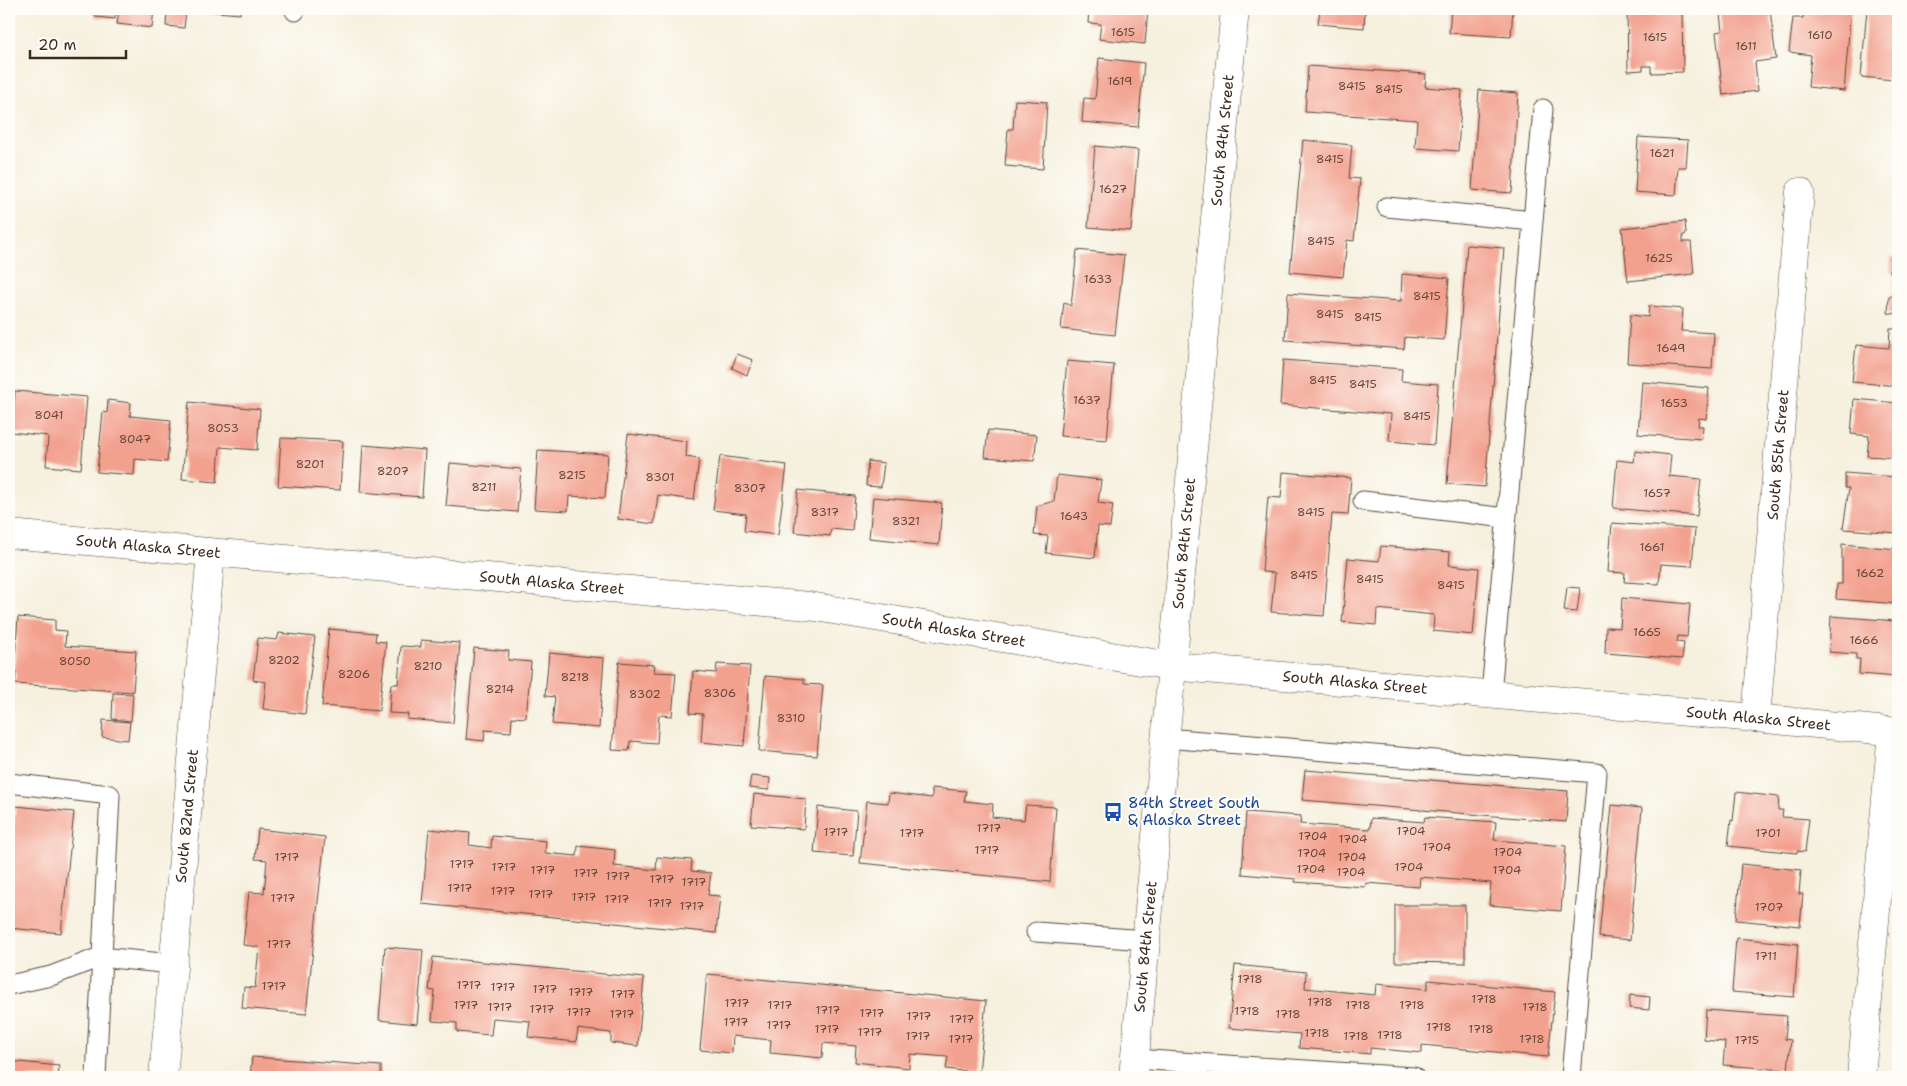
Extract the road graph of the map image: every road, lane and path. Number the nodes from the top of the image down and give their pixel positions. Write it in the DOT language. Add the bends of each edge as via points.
graph roads {
  1 [pos="1235,9"];
  2 [pos="1542,109"];
  3 [pos="1800,192"];
  4 [pos="1387,207"];
  5 [pos="1533,221"];
  6 [pos="1363,501"];
  7 [pos="1506,518"];
  8 [pos="9,534"];
  9 [pos="211,553"];
  10 [pos="1171,666"];
  11 [pos="1491,694"];
  12 [pos="1756,718"];
  13 [pos="1895,732"];
  14 [pos="1164,738"];
  15 [pos="9,783"];
  16 [pos="1036,932"];
  17 [pos="1146,940"];
  18 [pos="100,958"];
  19 [pos="173,964"];
  20 [pos="9,984"];
  21 [pos="1134,1068"];
  22 [pos="96,1077"];
  23 [pos="163,1077"];
  24 [pos="1414,1077"];
  25 [pos="1571,1077"];
  26 [pos="1861,1077"];
  1 -- 10 [label="street, South 84th Street"];
  2 -- 5 [label="lane"];
  3 -- 12 [label="street, South 85th Street"];
  4 -- 5 [label="lane"];
  5 -- 7 [label="lane"];
  6 -- 7 [label="lane"];
  7 -- 11 [label="lane"];
  8 -- 9 [label="street, South Alaska Street"];
  9 -- 10 [label="street, South Alaska Street" via="809,606"];
  9 -- 19 [label="street, South 82nd Street"];
  10 -- 11 [label="street, South Alaska Street"];
  10 -- 14 [label="street, South 84th Street"];
  11 -- 12 [label="street, South Alaska Street"];
  12 -- 13 [label="street, South Alaska Street"];
  13 -- 26 [label="street"];
  14 -- 17 [label="street, South 84th Street"];
  14 -- 25 [label="lane" via="1597,773"];
  15 -- 18 [label="lane" via="110,795"];
  16 -- 17 [label="lane"];
  17 -- 21 [label="street, South 84th Street"];
  18 -- 19 [label="lane"];
  18 -- 20 [label="lane" via="51,976"];
  18 -- 22 [label="lane"];
  19 -- 23 [label="street, South 82nd Street"];
  21 -- 24 [label="lane"];
}
